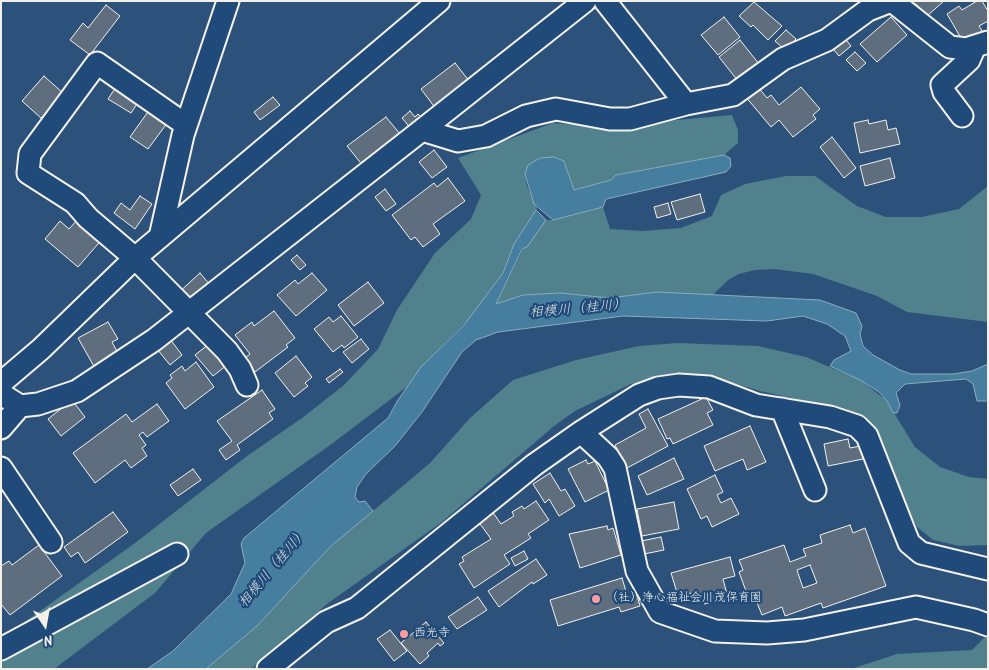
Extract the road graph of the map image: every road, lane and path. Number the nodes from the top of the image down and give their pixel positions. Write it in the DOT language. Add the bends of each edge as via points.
graph roads {
  1 [pos="228,1"];
  2 [pos="438,1"];
  3 [pos="585,1"];
  4 [pos="605,1"];
  5 [pos="891,1"];
  6 [pos="981,44"];
  7 [pos="686,104"];
  8 [pos="962,116"];
  9 [pos="186,125"];
  10 [pos="422,130"];
  11 [pos="160,237"];
  12 [pos="135,258"];
  13 [pos="188,313"];
  14 [pos="1,384"];
  15 [pos="247,384"];
  16 [pos="1,394"];
  17 [pos="20,406"];
  18 [pos="782,409"];
  19 [pos="1,428"];
  20 [pos="581,432"];
  21 [pos="1,468"];
  22 [pos="815,490"];
  23 [pos="51,542"];
  24 [pos="177,554"];
  25 [pos="988,569"];
  26 [pos="988,625"];
  27 [pos="1,649"];
  28 [pos="268,669"];
  1 -- 9 [label="street"];
  2 -- 11 [label="street"];
  3 -- 10 [label="street"];
  4 -- 7 [label="street"];
  5 -- 6 [label="street" via="950,47 966,49"];
  5 -- 7 [label="street" via="868,10 827,40 782,60 734,95"];
  6 -- 8 [label="street" via="970,60 942,85"];
  7 -- 10 [label="street" via="630,119 556,110 526,116 486,136 458,141"];
  9 -- 11 [label="street"];
  9 -- 12 [label="street" via="97,63 30,154 28,173 75,203"];
  10 -- 13 [label="street"];
  11 -- 12 [label="street"];
  12 -- 13 [label="street"];
  12 -- 14 [label="street"];
  13 -- 15 [label="street" via="227,352"];
  13 -- 17 [label="street" via="154,340 77,391 38,404"];
  16 -- 17 [label="street"];
  17 -- 19 [label="street"];
  18 -- 20 [label="street" via="756,405 709,388 679,385 639,395"];
  18 -- 22 [label="street"];
  18 -- 25 [label="street" via="830,417 857,426 867,436 909,543 921,552"];
  20 -- 26 [label="street" via="616,468 637,571 660,612 715,632 804,630 916,607"];
  20 -- 28 [label="street" via="534,464 357,608 326,622"];
  21 -- 23 [label="street"];
  24 -- 27 [label="street"];
}
